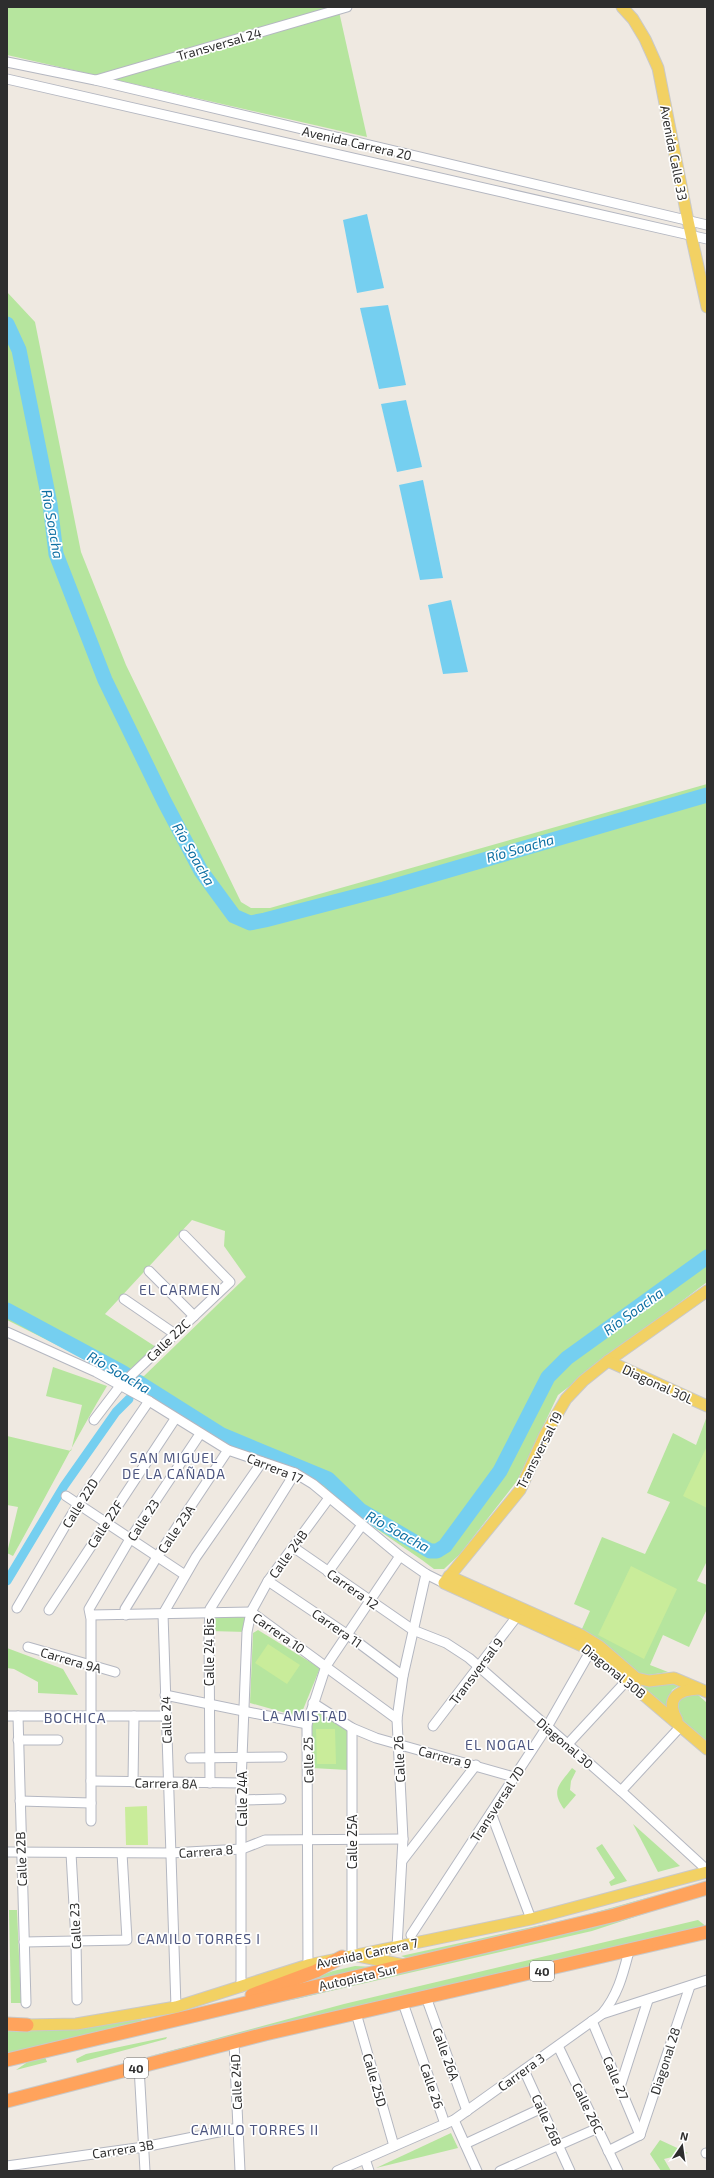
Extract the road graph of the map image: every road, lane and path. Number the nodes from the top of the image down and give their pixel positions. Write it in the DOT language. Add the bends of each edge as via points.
graph roads {
  1 [pos="622,7"];
  2 [pos="344,8"];
  3 [pos="7,62"];
  4 [pos="7,79"];
  5 [pos="95,80"];
  6 [pos="688,221"];
  7 [pos="707,225"];
  8 [pos="691,235"];
  9 [pos="707,239"];
  10 [pos="707,307"];
  11 [pos="184,1235"];
  12 [pos="149,1272"];
  13 [pos="707,1290"];
  14 [pos="124,1299"];
  15 [pos="194,1316"];
  16 [pos="7,1332"];
  17 [pos="175,1334"];
  18 [pos="608,1361"];
  19 [pos="123,1383"];
  20 [pos="149,1401"];
  21 [pos="707,1406"];
  22 [pos="175,1418"];
  23 [pos="94,1420"];
  24 [pos="200,1434"];
  25 [pos="228,1450"];
  26 [pos="262,1462"];
  27 [pos="295,1473"];
  28 [pos="66,1496"];
  29 [pos="328,1498"];
  30 [pos="78,1504"];
  31 [pos="106,1522"];
  32 [pos="362,1525"];
  33 [pos="130,1539"];
  34 [pos="293,1547"];
  35 [pos="400,1556"];
  36 [pos="157,1557"];
  37 [pos="328,1572"];
  38 [pos="426,1574"];
  39 [pos="185,1575"];
  40 [pos="446,1580"];
  41 [pos="268,1581"];
  42 [pos="370,1600"];
  43 [pos="17,1608"];
  44 [pos="49,1610"];
  45 [pos="90,1612"];
  46 [pos="126,1612"];
  47 [pos="251,1612"];
  48 [pos="209,1613"];
  49 [pos="163,1614"];
  50 [pos="518,1615"];
  51 [pos="413,1630"];
  52 [pos="348,1635"];
  53 [pos="28,1647"];
  54 [pos="592,1650"];
  55 [pos="91,1665"];
  56 [pos="326,1666"];
  57 [pos="478,1667"];
  58 [pos="115,1672"];
  59 [pos="404,1676"];
  60 [pos="630,1678"];
  61 [pos="705,1692"];
  62 [pos="165,1695"];
  63 [pos="313,1703"];
  64 [pos="209,1704"];
  65 [pos="245,1711"];
  66 [pos="7,1716"];
  67 [pos="18,1716"];
  68 [pos="91,1716"];
  69 [pos="134,1716"];
  70 [pos="166,1716"];
  71 [pos="397,1719"];
  72 [pos="307,1724"];
  73 [pos="433,1726"];
  74 [pos="681,1726"];
  75 [pos="547,1727"];
  76 [pos="352,1728"];
  77 [pos="18,1740"];
  78 [pos="58,1740"];
  79 [pos="398,1745"];
  80 [pos="568,1745"];
  81 [pos="707,1749"];
  82 [pos="282,1757"];
  83 [pos="190,1758"];
  84 [pos="210,1758"];
  85 [pos="242,1758"];
  86 [pos="476,1765"];
  87 [pos="514,1777"];
  88 [pos="91,1781"];
  89 [pos="133,1782"];
  90 [pos="168,1782"];
  91 [pos="210,1783"];
  92 [pos="241,1783"];
  93 [pos="621,1791"];
  94 [pos="281,1799"];
  95 [pos="241,1800"];
  96 [pos="20,1801"];
  97 [pos="91,1803"];
  98 [pos="491,1813"];
  99 [pos="91,1821"];
  100 [pos="403,1839"];
  101 [pos="308,1840"];
  102 [pos="352,1840"];
  103 [pos="242,1849"];
  104 [pos="7,1852"];
  105 [pos="21,1852"];
  106 [pos="71,1853"];
  107 [pos="122,1853"];
  108 [pos="170,1853"];
  109 [pos="402,1861"];
  110 [pos="707,1871"];
  111 [pos="707,1888"];
  112 [pos="531,1919"];
  113 [pos="707,1932"];
  114 [pos="411,1935"];
  115 [pos="76,1941"];
  116 [pos="24,1942"];
  117 [pos="397,1947"];
  118 [pos="629,1951"];
  119 [pos="347,1956"];
  120 [pos="308,1965"];
  121 [pos="406,1966"];
  122 [pos="707,1980"];
  123 [pos="690,1986"];
  124 [pos="241,1987"];
  125 [pos="426,1997"];
  126 [pos="77,2000"];
  127 [pos="648,2000"];
  128 [pos="26,2003"];
  129 [pos="403,2003"];
  130 [pos="176,2007"];
  131 [pos="356,2013"];
  132 [pos="602,2014"];
  133 [pos="196,2016"];
  134 [pos="592,2021"];
  135 [pos="7,2024"];
  136 [pos="27,2025"];
  137 [pos="234,2042"];
  138 [pos="558,2046"];
  139 [pos="7,2060"];
  140 [pos="139,2067"];
  141 [pos="524,2070"];
  142 [pos="620,2087"];
  143 [pos="7,2102"];
  144 [pos="542,2108"];
  145 [pos="467,2111"];
  146 [pos="454,2120"];
  147 [pos="445,2124"];
  148 [pos="238,2128"];
  149 [pos="598,2128"];
  150 [pos="640,2135"];
  151 [pos="465,2144"];
  152 [pos="394,2146"];
  153 [pos="559,2146"];
  154 [pos="144,2147"];
  155 [pos="608,2151"];
  156 [pos="365,2159"];
  157 [pos="7,2166"];
  158 [pos="145,2171"];
  159 [pos="238,2171"];
  160 [pos="337,2171"];
  161 [pos="369,2171"];
  162 [pos="476,2171"];
  163 [pos="500,2171"];
  164 [pos="570,2171"];
  165 [pos="618,2171"];
  1 -- 6 [label="main road, Avenida Calle 33" via="644,39 658,68"];
  2 -- 5 [label="street, Transversal 24"];
  3 -- 5 [label="street, Avenida Carrera 20"];
  4 -- 8 [label="street, Avenida Carrera 20"];
  5 -- 6 [label="street, Avenida Carrera 20"];
  6 -- 7 [label="street, Avenida Carrera 20"];
  6 -- 8 [label="main road, Avenida Calle 33"];
  8 -- 9 [label="street, Avenida Carrera 20"];
  8 -- 10 [label="main road, Avenida Calle 33"];
  11 -- 15 [label="street, Calle 22C" via="230,1282"];
  12 -- 15 [label="street"];
  13 -- 18 [label="main road, Transversal 19"];
  14 -- 17 [label="street"];
  15 -- 17 [label="street, Calle 22C"];
  16 -- 19 [label="street, Carrera 17"];
  17 -- 19 [label="street, Calle 22C"];
  18 -- 21 [label="main road, Diagonal 30L"];
  18 -- 40 [label="main road, Transversal 19" via="566,1399 545,1435 520,1490"];
  19 -- 20 [label="street, Carrera 17"];
  19 -- 23 [label="street, Calle 22C"];
  20 -- 22 [label="street, Carrera 17"];
  20 -- 30 [label="street, Calle 22D"];
  22 -- 24 [label="street, Carrera 17"];
  22 -- 31 [label="street, Calle 22F"];
  24 -- 25 [label="street, Carrera 17"];
  24 -- 33 [label="street, Calle 23"];
  25 -- 26 [label="street, Carrera 17"];
  25 -- 36 [label="street, Calle 23A"];
  26 -- 27 [label="street, Carrera 17"];
  26 -- 39 [label="street"];
  27 -- 29 [label="street, Carrera 17" via="313,1484"];
  27 -- 48 [label="street, Calle 24 Bis"];
  28 -- 30 [label="street"];
  29 -- 32 [label="street, Carrera 17"];
  29 -- 34 [label="street, Calle 24B"];
  30 -- 31 [label="street"];
  30 -- 43 [label="street, Calle 22D"];
  31 -- 33 [label="street"];
  31 -- 44 [label="street, Calle 22F"];
  32 -- 35 [label="street, Carrera 17"];
  32 -- 37 [label="street"];
  33 -- 36 [label="street"];
  33 -- 45 [label="street, Calle 23"];
  34 -- 37 [label="street, Carrera 12"];
  34 -- 41 [label="street, Calle 24B"];
  35 -- 38 [label="street, Carrera 17"];
  35 -- 42 [label="street, Calle 25"];
  36 -- 39 [label="street"];
  36 -- 46 [label="street, Calle 23A"];
  37 -- 42 [label="street, Carrera 12"];
  38 -- 40 [label="street, Carrera 17"];
  38 -- 51 [label="street, Calle 26"];
  39 -- 49 [label="street"];
  40 -- 50 [label="main road, Diagonal 30B"];
  40 -- 60 [label="main road, Diagonal 30B" via="581,1635 599,1646"];
  41 -- 47 [label="street, Calle 24B"];
  41 -- 52 [label="street, Carrera 11"];
  42 -- 51 [label="street, Carrera 12"];
  42 -- 52 [label="street, Calle 25"];
  45 -- 46 [label="street, Carrera 10"];
  45 -- 55 [label="street"];
  46 -- 49 [label="street, Carrera 10"];
  47 -- 48 [label="street, Carrera 10"];
  47 -- 56 [label="street, Carrera 10"];
  47 -- 65 [label="street, Calle 24A" via="247,1632"];
  48 -- 49 [label="street, Carrera 10"];
  48 -- 64 [label="street, Calle 24 Bis"];
  49 -- 62 [label="street, Calle 24"];
  50 -- 54 [label="main road, Diagonal 30B"];
  50 -- 57 [label="street, Transversal 9"];
  51 -- 57 [label="street, Diagonal 30" via="446,1642"];
  51 -- 59 [label="street, Calle 26"];
  52 -- 56 [label="street, Calle 25"];
  52 -- 59 [label="street, Carrera 11"];
  53 -- 55 [label="street, Carrera 9A"];
  54 -- 60 [label="main road, Diagonal 30B"];
  54 -- 75 [label="street, Transversal 7D"];
  55 -- 58 [label="street, Carrera 9A"];
  55 -- 68 [label="street"];
  56 -- 63 [label="street, Calle 25"];
  56 -- 71 [label="street, Carrera 10"];
  57 -- 73 [label="street, Transversal 9"];
  57 -- 75 [label="street, Diagonal 30"];
  59 -- 71 [label="street, Calle 26"];
  60 -- 61 [label="main road" via="649,1681 674,1678"];
  60 -- 74 [label="main road, Diagonal 30B"];
  60 -- 80 [label="street"];
  61 -- 74 [label="main road" via="684,1690 674,1699 672,1708"];
  62 -- 64 [label="street"];
  62 -- 70 [label="street, Calle 24"];
  63 -- 72 [label="street, Calle 25"];
  63 -- 76 [label="street, Carrera 9"];
  64 -- 65 [label="street"];
  64 -- 84 [label="street, Calle 24 Bis"];
  65 -- 72 [label="street"];
  65 -- 85 [label="street, Calle 24A"];
  66 -- 67 [label="street"];
  67 -- 68 [label="street"];
  67 -- 77 [label="street, Calle 22B"];
  68 -- 69 [label="street"];
  68 -- 88 [label="street"];
  69 -- 70 [label="street"];
  69 -- 89 [label="street"];
  70 -- 90 [label="street, Calle 24"];
  71 -- 79 [label="street, Calle 26"];
  72 -- 101 [label="street, Calle 25"];
  74 -- 81 [label="main road, Diagonal 30B"];
  74 -- 93 [label="street"];
  75 -- 80 [label="street, Diagonal 30"];
  75 -- 87 [label="street, Transversal 7D"];
  76 -- 79 [label="street, Carrera 9"];
  76 -- 102 [label="street, Calle 25A"];
  77 -- 78 [label="street"];
  77 -- 96 [label="street, Calle 22B"];
  79 -- 86 [label="street, Carrera 9"];
  79 -- 100 [label="street, Calle 26"];
  80 -- 93 [label="street, Diagonal 30"];
  82 -- 85 [label="street"];
  83 -- 84 [label="street"];
  84 -- 85 [label="street"];
  84 -- 91 [label="street, Calle 24 Bis"];
  85 -- 92 [label="street, Calle 24A"];
  86 -- 87 [label="street, Carrera 9"];
  86 -- 109 [label="street"];
  87 -- 98 [label="street, Transversal 7D"];
  88 -- 89 [label="street, Carrera 8A"];
  88 -- 97 [label="street"];
  89 -- 90 [label="street, Carrera 8A"];
  90 -- 91 [label="street, Carrera 8A"];
  90 -- 108 [label="street, Calle 24"];
  91 -- 92 [label="street, Carrera 8A"];
  92 -- 95 [label="street, Calle 24A"];
  93 -- 110 [label="street, Diagonal 30"];
  94 -- 95 [label="street"];
  95 -- 103 [label="street, Calle 24A"];
  96 -- 97 [label="street"];
  96 -- 105 [label="street, Calle 22B"];
  97 -- 99 [label="street"];
  98 -- 112 [label="street"];
  98 -- 114 [label="street, Transversal 7D"];
  100 -- 102 [label="street, Carrera 8"];
  100 -- 109 [label="street, Calle 26"];
  101 -- 102 [label="street, Carrera 8"];
  101 -- 103 [label="street, Carrera 8" via="265,1840"];
  101 -- 120 [label="street, Calle 25"];
  102 -- 119 [label="street, Calle 25A"];
  103 -- 108 [label="street, Carrera 8"];
  103 -- 124 [label="street, Calle 24A"];
  104 -- 105 [label="street, Carrera 8"];
  105 -- 106 [label="street, Carrera 8"];
  105 -- 116 [label="street, Calle 22B"];
  106 -- 107 [label="street, Carrera 8"];
  106 -- 115 [label="street, Calle 23"];
  107 -- 108 [label="street, Carrera 8"];
  107 -- 115 [label="street" via="128,1940"];
  108 -- 130 [label="street, Calle 24"];
  109 -- 117 [label="street, Calle 26"];
  110 -- 112 [label="main road, Avenida Carrera 7"];
  111 -- 121 [label="highway, Autopista Sur" via="615,1914"];
  112 -- 117 [label="main road, Avenida Carrera 7"];
  113 -- 118 [label="highway, 40"];
  115 -- 116 [label="street"];
  115 -- 126 [label="street, Calle 23"];
  116 -- 128 [label="street, Calle 22B"];
  117 -- 119 [label="main road, Avenida Carrera 7"];
  118 -- 125 [label="highway, 40"];
  118 -- 132 [label="street" via="620,1984 611,2003"];
  119 -- 120 [label="main road, Avenida Carrera 7"];
  119 -- 121 [label="main road"];
  119 -- 133 [label="highway" via="294,1980"];
  120 -- 124 [label="main road, Avenida Carrera 7"];
  121 -- 133 [label="highway, Autopista Sur"];
  122 -- 123 [label="street, Carrera 3"];
  123 -- 127 [label="street, Carrera 3"];
  123 -- 150 [label="street, Diagonal 28"];
  124 -- 130 [label="main road, Avenida Carrera 7"];
  125 -- 129 [label="highway, 40"];
  125 -- 145 [label="street, Calle 26A"];
  127 -- 132 [label="street, Carrera 3"];
  127 -- 142 [label="street"];
  129 -- 131 [label="highway, 40"];
  129 -- 147 [label="street, Calle 26"];
  130 -- 136 [label="main road, Avenida Carrera 7" via="76,2024"];
  131 -- 137 [label="highway, 40"];
  131 -- 152 [label="street, Calle 25D"];
  132 -- 134 [label="street, Carrera 3"];
  133 -- 139 [label="highway, Autopista Sur"];
  134 -- 138 [label="street, Carrera 3"];
  134 -- 142 [label="street, Calle 27"];
  135 -- 136 [label="highway"];
  137 -- 140 [label="highway, 40"];
  137 -- 148 [label="street, Calle 24D"];
  138 -- 141 [label="street, Carrera 3"];
  138 -- 149 [label="street, Calle 26C"];
  140 -- 143 [label="highway, 40"];
  140 -- 154 [label="street"];
  141 -- 144 [label="street, Calle 26B"];
  141 -- 145 [label="street, Carrera 3"];
  142 -- 150 [label="street, Calle 27"];
  144 -- 151 [label="street"];
  144 -- 153 [label="street, Calle 26B"];
  145 -- 146 [label="street, Carrera 3"];
  146 -- 147 [label="street, Carrera 3"];
  146 -- 151 [label="street, Calle 26"];
  147 -- 152 [label="street, Carrera 3"];
  148 -- 154 [label="street, Carrera 3B"];
  148 -- 159 [label="street, Calle 24D"];
  149 -- 153 [label="street"];
  149 -- 155 [label="street, Calle 26C"];
  150 -- 155 [label="street"];
  151 -- 162 [label="street, Calle 26"];
  152 -- 156 [label="street, Carrera 3"];
  153 -- 163 [label="street"];
  153 -- 164 [label="street, Calle 26B"];
  154 -- 157 [label="street, Carrera 3B"];
  154 -- 158 [label="street"];
  155 -- 165 [label="street, Calle 26C"];
  156 -- 160 [label="street, Carrera 3"];
  156 -- 161 [label="street"];
}
